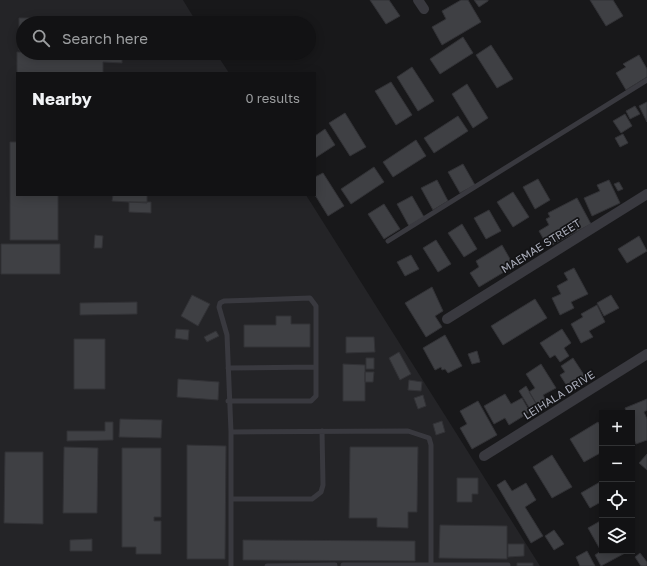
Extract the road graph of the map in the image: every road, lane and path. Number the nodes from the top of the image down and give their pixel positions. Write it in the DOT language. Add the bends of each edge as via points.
graph roads {
  1 [pos="418,0"];
  2 [pos="424,9"];
  3 [pos="647,80"];
  4 [pos="647,194"];
  5 [pos="388,241"];
  6 [pos="447,319"];
  7 [pos="647,354"];
  8 [pos="316,367"];
  9 [pos="228,368"];
  10 [pos="228,401"];
  11 [pos="322,431"];
  12 [pos="231,432"];
  13 [pos="484,456"];
  14 [pos="231,500"];
  15 [pos="508,564"];
  16 [pos="335,565"];
  17 [pos="343,565"];
  18 [pos="431,565"];
  19 [pos="231,566"];
  20 [pos="267,566"];
  1 -- 2 [label="street"];
  3 -- 5 [label="lane"];
  4 -- 6 [label="street, MAEMAE STREET"];
  7 -- 13 [label="street, LEIHALA DRIVE"];
  8 -- 9 [label="lane"];
  8 -- 9 [label="lane" via="316,306 310,298 220,303 227,335"];
  8 -- 10 [label="lane" via="316,396 311,401"];
  9 -- 10 [label="lane"];
  10 -- 12 [label="lane"];
  11 -- 12 [label="lane"];
  11 -- 14 [label="lane" via="323,485 317,496 312,499"];
  11 -- 18 [label="lane" via="408,430 429,438"];
  12 -- 14 [label="lane"];
  14 -- 19 [label="lane"];
  15 -- 18 [label="lane"];
  16 -- 20 [label="lane"];
  17 -- 18 [label="lane"];
}
